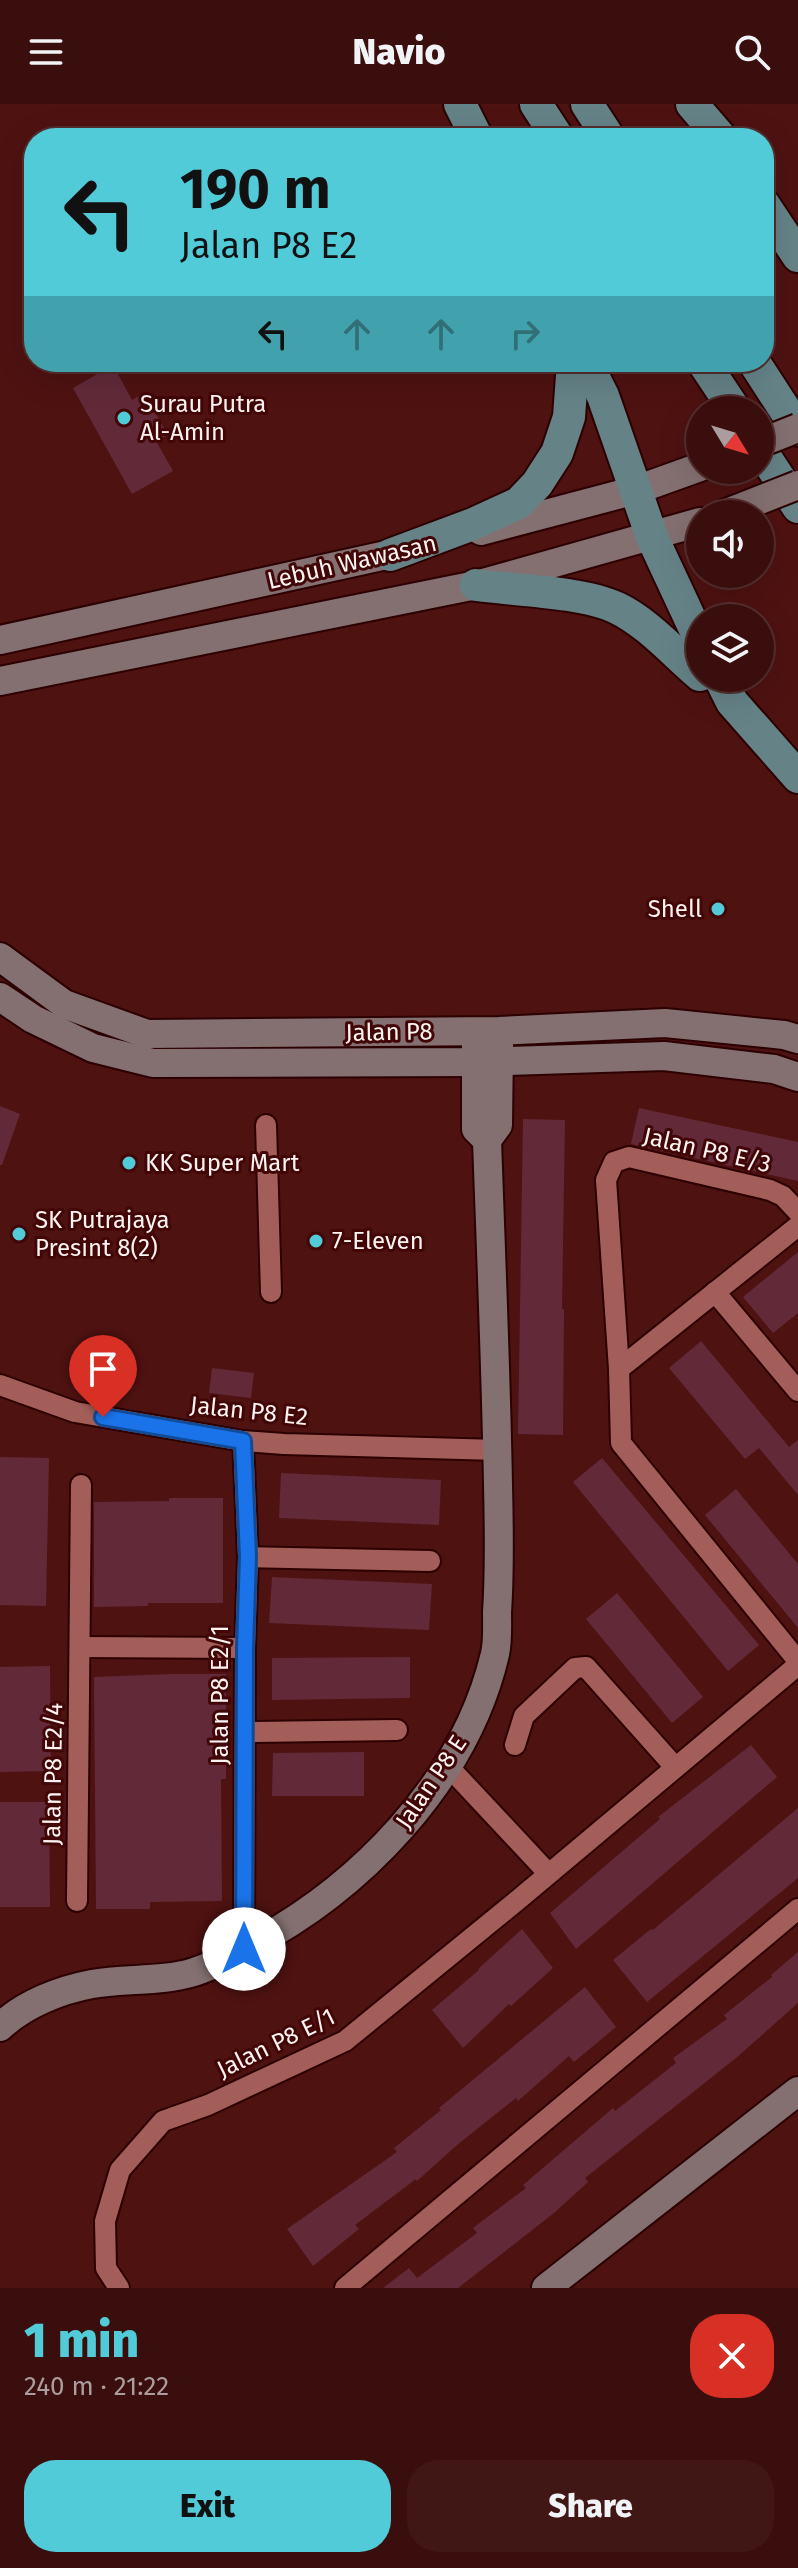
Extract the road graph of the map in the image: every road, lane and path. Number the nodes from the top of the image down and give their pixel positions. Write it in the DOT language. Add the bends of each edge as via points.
graph roads {
  1 [pos="460,104"];
  2 [pos="536,104"];
  3 [pos="587,104"];
  4 [pos="472,128"];
  5 [pos="552,128"];
  6 [pos="603,128"];
  7 [pos="774,197"];
  8 [pos="774,220"];
  9 [pos="798,224"];
  10 [pos="798,256"];
  11 [pos="572,372"];
  12 [pos="591,372"];
  13 [pos="710,372"];
  14 [pos="761,372"];
  15 [pos="726,396"];
  16 [pos="798,429"];
  17 [pos="774,440"];
  18 [pos="774,468"];
  19 [pos="686,472"];
  20 [pos="798,485"];
  21 [pos="636,490"];
  22 [pos="760,500"];
  23 [pos="798,507"];
  24 [pos="686,526"];
  25 [pos="652,537"];
  26 [pos="390,555"];
  27 [pos="476,585"];
  28 [pos="686,610"];
  29 [pos="0,640"];
  30 [pos="686,663"];
  31 [pos="0,681"];
  32 [pos="728,692"];
  33 [pos="798,777"];
  34 [pos="0,957"];
  35 [pos="0,997"];
  36 [pos="488,1031"];
  37 [pos="798,1039"];
  38 [pos="487,1062"];
  39 [pos="798,1077"];
  40 [pos="266,1125"];
  41 [pos="798,1212"];
  42 [pos="798,1226"];
  43 [pos="271,1292"];
  44 [pos="715,1292"];
  45 [pos="619,1369"];
  46 [pos="0,1385"];
  47 [pos="798,1391"];
  48 [pos="243,1441"];
  49 [pos="498,1450"];
  50 [pos="81,1485"];
  51 [pos="248,1557"];
  52 [pos="430,1561"];
  53 [pos="80,1647"];
  54 [pos="245,1648"];
  55 [pos="798,1663"];
  56 [pos="397,1730"];
  57 [pos="246,1732"];
  58 [pos="515,1745"];
  59 [pos="447,1765"];
  60 [pos="675,1767"];
  61 [pos="548,1873"];
  62 [pos="77,1901"];
  63 [pos="798,1909"];
  64 [pos="244,1949"];
  65 [pos="0,2027"];
  66 [pos="798,2091"];
  67 [pos="119,2288"];
  68 [pos="345,2288"];
  69 [pos="546,2288"];
  1 -- 4 [label="main road"];
  2 -- 5 [label="main road"];
  3 -- 6 [label="main road"];
  7 -- 9 [label="main road"];
  8 -- 10 [label="main road"];
  11 -- 26 [label="main road" via="569,417 557,453 519,503"];
  12 -- 21 [label="main road"];
  13 -- 15 [label="main road"];
  14 -- 16 [label="main road"];
  16 -- 17 [label="street, bridge"];
  18 -- 23 [label="main road"];
  19 -- 21 [label="street, Lebuh Wawasan"];
  20 -- 22 [label="street, bridge"];
  21 -- 25 [label="main road"];
  21 -- 26 [label="street, Lebuh Wawasan"];
  24 -- 25 [label="street, Lebuh Wawasan"];
  25 -- 27 [label="street, Lebuh Wawasan"];
  25 -- 28 [label="main road"];
  26 -- 29 [label="street, Lebuh Wawasan"];
  27 -- 30 [label="main road" via="595,600 619,609"];
  27 -- 31 [label="street, Lebuh Wawasan"];
  32 -- 33 [label="main road"];
  34 -- 36 [label="street, Jalan P8" via="64,1004 147,1034"];
  35 -- 38 [label="street, Jalan P8" via="93,1048 153,1063"];
  36 -- 37 [label="street, Jalan P8" via="665,1023"];
  36 -- 38 [label="street, Jalan P8 E"];
  38 -- 39 [label="street, Jalan P8" via="664,1056 774,1069"];
  38 -- 49 [label="street, Jalan P8 E" via="476,1129 487,1140"];
  40 -- 43 [label="street"];
  41 -- 45 [label="street, Jalan P8 E/3" via="770,1190 629,1157 614,1162 606,1180"];
  42 -- 44 [label="street"];
  44 -- 45 [label="street"];
  44 -- 47 [label="street"];
  45 -- 55 [label="street, Jalan P8 E/3" via="621,1443"];
  46 -- 48 [label="street, Jalan P8 E2" via="75,1412"];
  48 -- 49 [label="street, Jalan P8 E2"];
  48 -- 51 [label="street, Jalan P8 E2/1"];
  49 -- 59 [label="street, Jalan P8 E" via="495,1652"];
  50 -- 53 [label="street, Jalan P8 E2/4"];
  51 -- 52 [label="street"];
  51 -- 54 [label="street, Jalan P8 E2/1"];
  53 -- 54 [label="street"];
  53 -- 62 [label="street, Jalan P8 E2/4"];
  54 -- 57 [label="street, Jalan P8 E2/1"];
  55 -- 60 [label="street, Jalan P8 E/1"];
  56 -- 57 [label="street"];
  57 -- 64 [label="street, Jalan P8 E2/1"];
  58 -- 60 [label="street" via="524,1716 575,1668 586,1667"];
  59 -- 61 [label="street"];
  59 -- 64 [label="street, Jalan P8 E" via="402,1829 352,1878 308,1912"];
  60 -- 61 [label="street, Jalan P8 E/1"];
  61 -- 67 [label="street, Jalan P8 E/1" via="345,2041 163,2121 120,2170 105,2221 106,2268"];
  63 -- 68 [label="street"];
  64 -- 65 [label="street, Jalan P8 E" via="193,1972 92,1984 43,1999"];
  66 -- 69 [label="street"];
}
